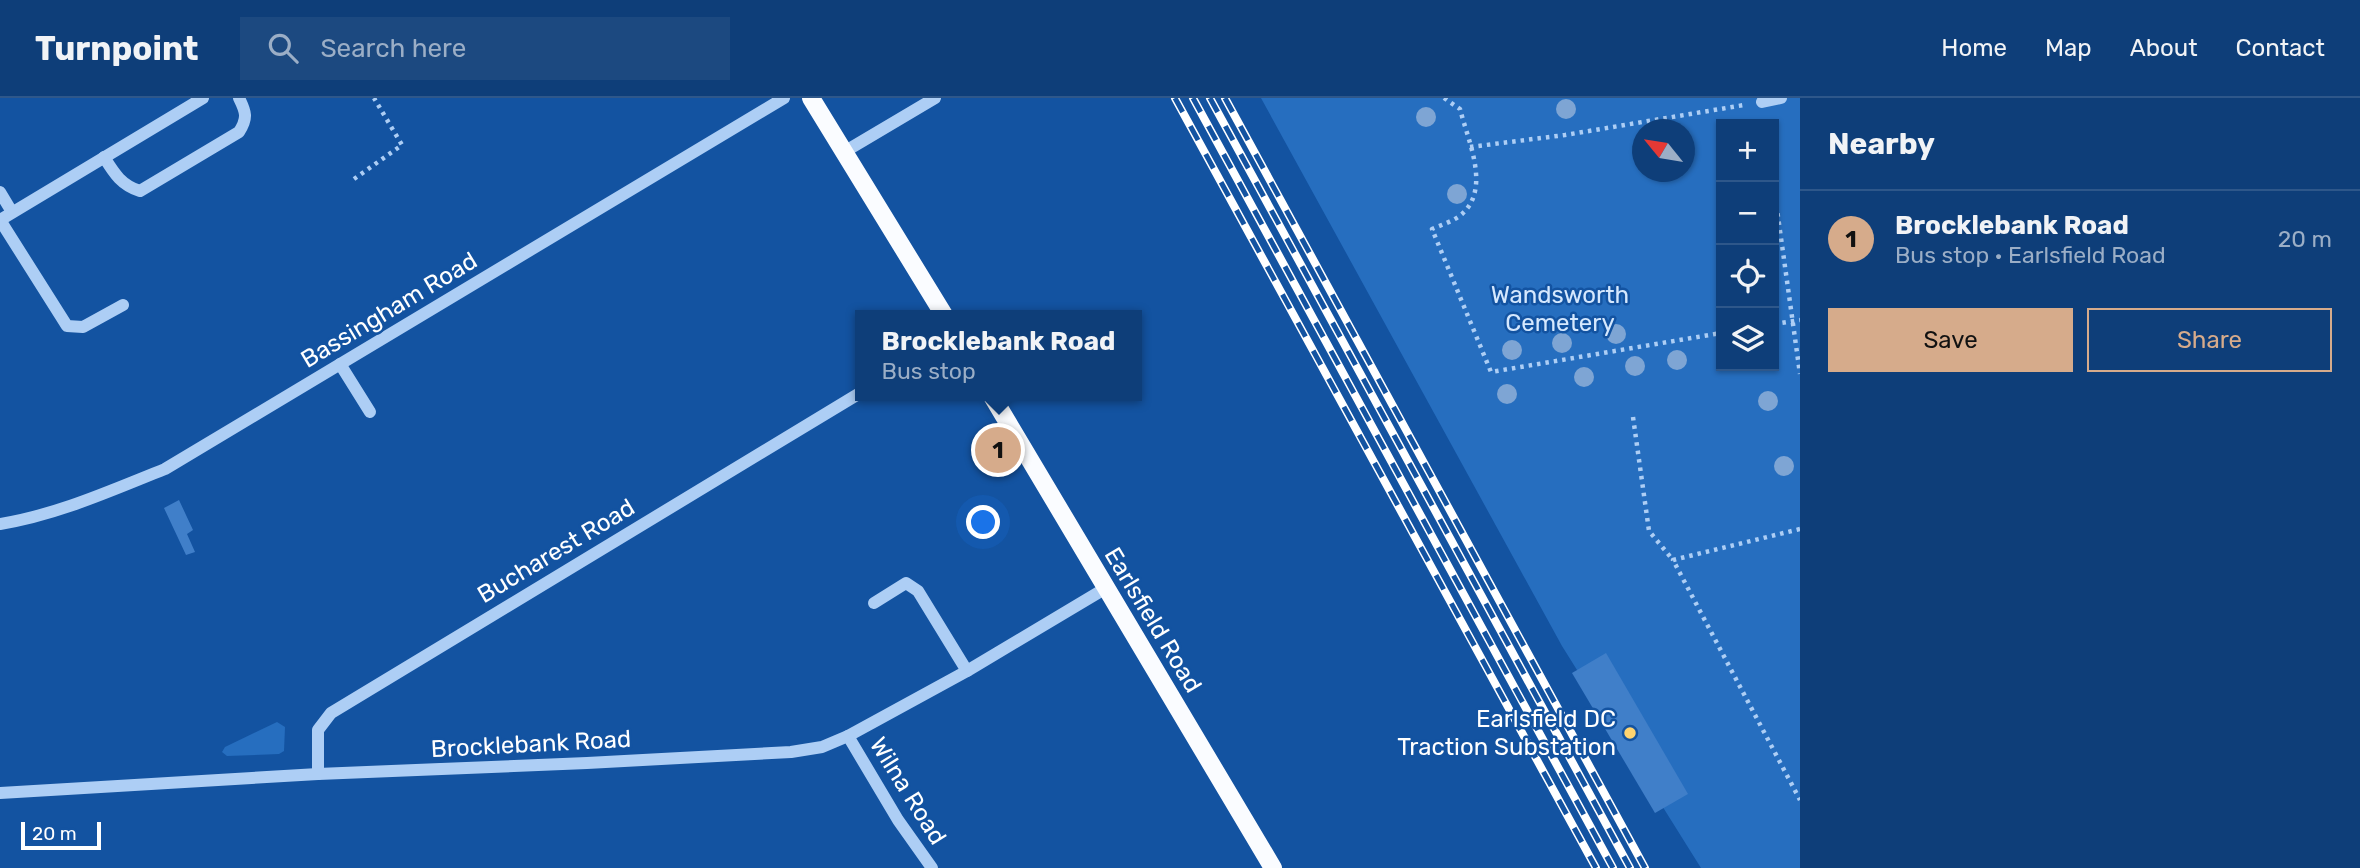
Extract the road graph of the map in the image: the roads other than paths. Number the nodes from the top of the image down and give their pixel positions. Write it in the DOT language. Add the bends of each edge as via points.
graph roads {
  1 [pos="203,98"];
  2 [pos="239,98"];
  3 [pos="785,98"];
  4 [pos="811,98"];
  5 [pos="935,98"];
  6 [pos="1781,98"];
  7 [pos="1762,102"];
  8 [pos="844,152"];
  9 [pos="104,157"];
  10 [pos="0,191"];
  11 [pos="12,212"];
  12 [pos="0,220"];
  13 [pos="123,305"];
  14 [pos="941,310"];
  15 [pos="340,364"];
  16 [pos="855,396"];
  17 [pos="995,401"];
  18 [pos="370,412"];
  19 [pos="0,524"];
  20 [pos="1106,588"];
  21 [pos="874,603"];
  22 [pos="967,671"];
  23 [pos="848,736"];
  24 [pos="318,774"];
  25 [pos="0,793"];
  26 [pos="932,868"];
  27 [pos="1273,868"];
  1 -- 9 [label="street"];
  2 -- 9 [label="street" via="246,111 239,132 140,191 123,184"];
  3 -- 15 [label="street, Bassingham Road"];
  4 -- 8 [label="main road"];
  5 -- 8 [label="street"];
  6 -- 7 [label="street"];
  8 -- 14 [label="main road"];
  9 -- 11 [label="street"];
  10 -- 11 [label="street"];
  11 -- 12 [label="street"];
  12 -- 13 [label="street" via="67,326 83,327"];
  15 -- 18 [label="street"];
  15 -- 19 [label="street, Bassingham Road" via="165,469"];
  16 -- 24 [label="street, Bucharest Road" via="331,713 318,730"];
  17 -- 20 [label="main road, Earlsfield Road"];
  20 -- 22 [label="street, Brocklebank Road"];
  20 -- 27 [label="main road, Earlsfield Road"];
  21 -- 22 [label="street" via="906,583 918,591"];
  22 -- 23 [label="street, Brocklebank Road"];
  23 -- 24 [label="street, Brocklebank Road" via="822,747 791,752"];
  23 -- 26 [label="street, Wilna Road"];
  24 -- 25 [label="street, Brocklebank Road"];
}
